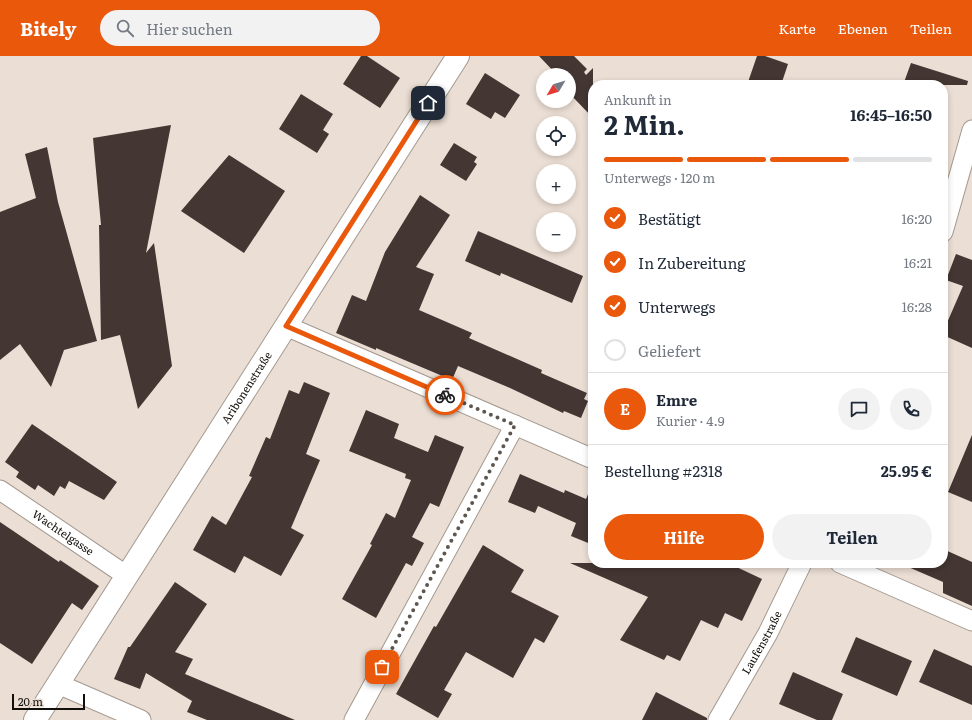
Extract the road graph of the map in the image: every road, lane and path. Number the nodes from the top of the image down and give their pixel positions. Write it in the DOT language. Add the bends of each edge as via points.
graph roads {
  1 [pos="458,56"];
  2 [pos="972,130"];
  3 [pos="948,214"];
  4 [pos="286,326"];
  5 [pos="515,425"];
  6 [pos="588,456"];
  7 [pos="0,490"];
  8 [pos="800,568"];
  9 [pos="851,568"];
  10 [pos="127,576"];
  11 [pos="972,621"];
  12 [pos="58,684"];
  13 [pos="35,720"];
  14 [pos="141,720"];
  15 [pos="354,720"];
  16 [pos="718,720"];
  1 -- 4 [label="street, Aribonenstraße"];
  2 -- 3 [label="street"];
  4 -- 5 [label="street"];
  4 -- 10 [label="street, Aribonenstraße"];
  5 -- 6 [label="street"];
  5 -- 15 [label="street"];
  7 -- 10 [label="street, Wachtelgasse"];
  8 -- 16 [label="street, Laufenstraße" via="768,633"];
  9 -- 11 [label="street"];
  10 -- 12 [label="street, Aribonenstraße"];
  12 -- 13 [label="street, Aribonenstraße"];
  12 -- 14 [label="street"];
}
